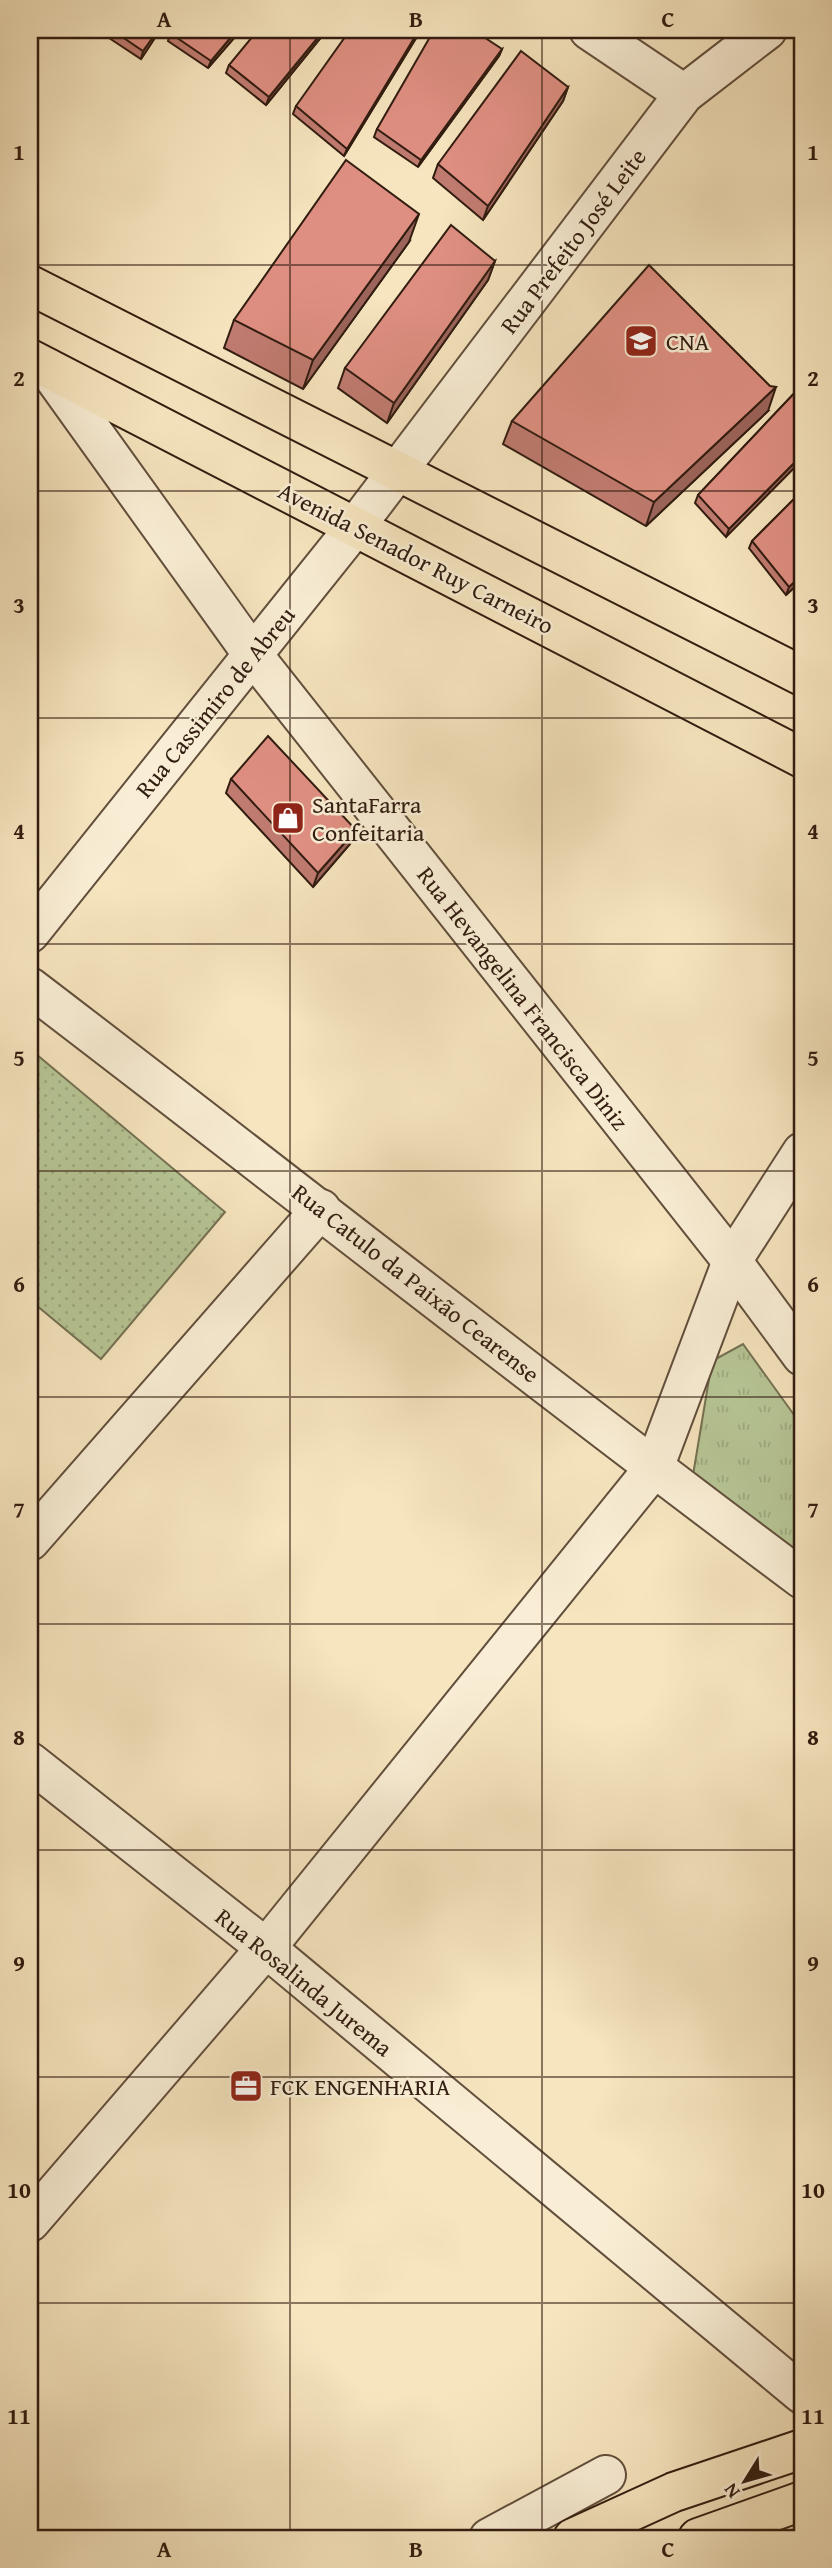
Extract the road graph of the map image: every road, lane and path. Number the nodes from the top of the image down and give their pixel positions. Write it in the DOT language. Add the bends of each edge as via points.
graph roads {
  1 [pos="589,30"];
  2 [pos="767,30"];
  3 [pos="684,94"];
  4 [pos="30,285"];
  5 [pos="38,363"];
  6 [pos="399,471"];
  7 [pos="355,527"];
  8 [pos="253,655"];
  9 [pos="802,676"];
  10 [pos="802,758"];
  11 [pos="30,933"];
  12 [pos="30,987"];
  13 [pos="802,1152"];
  14 [pos="321,1209"];
  15 [pos="732,1261"];
  16 [pos="802,1356"];
  17 [pos="654,1468"];
  18 [pos="30,1541"];
  19 [pos="802,1579"];
  20 [pos="30,1762"];
  21 [pos="266,1948"];
  22 [pos="30,2221"];
  23 [pos="802,2394"];
  24 [pos="802,2449"];
  25 [pos="606,2474"];
  26 [pos="802,2501"];
  27 [pos="802,2511"];
  28 [pos="489,2538"];
  29 [pos="573,2538"];
  30 [pos="698,2538"];
  31 [pos="751,2538"];
  1 -- 3 [label="street"];
  2 -- 3 [label="street, Rua Prefeito José Leite"];
  3 -- 6 [label="street, Rua Prefeito José Leite"];
  4 -- 6 [label="main road"];
  5 -- 7 [label="main road, Avenida Senador Ruy Carneiro"];
  5 -- 8 [label="street, Rua Hevangelina Francisca Diniz"];
  6 -- 7 [label="street, Rua Cassimiro de Abreu"];
  6 -- 9 [label="main road"];
  7 -- 8 [label="street, Rua Cassimiro de Abreu"];
  7 -- 10 [label="main road, Avenida Senador Ruy Carneiro"];
  8 -- 11 [label="street, Rua Cassimiro de Abreu"];
  8 -- 15 [label="street, Rua Hevangelina Francisca Diniz"];
  12 -- 14 [label="street, Rua Catulo da Paixão Cearense"];
  13 -- 15 [label="street"];
  14 -- 17 [label="street, Rua Catulo da Paixão Cearense"];
  14 -- 18 [label="street"];
  15 -- 16 [label="street, Rua Hevangelina Francisca Diniz"];
  15 -- 17 [label="street"];
  17 -- 19 [label="street, Rua Catulo da Paixão Cearense"];
  17 -- 21 [label="street"];
  20 -- 21 [label="street, Rua Rosalinda Jurema"];
  21 -- 22 [label="street"];
  21 -- 23 [label="street, Rua Rosalinda Jurema"];
  24 -- 29 [label="main road" via="674,2492"];
  25 -- 28 [label="street"];
  26 -- 30 [label="main road"];
  27 -- 31 [label="main road"];
}
